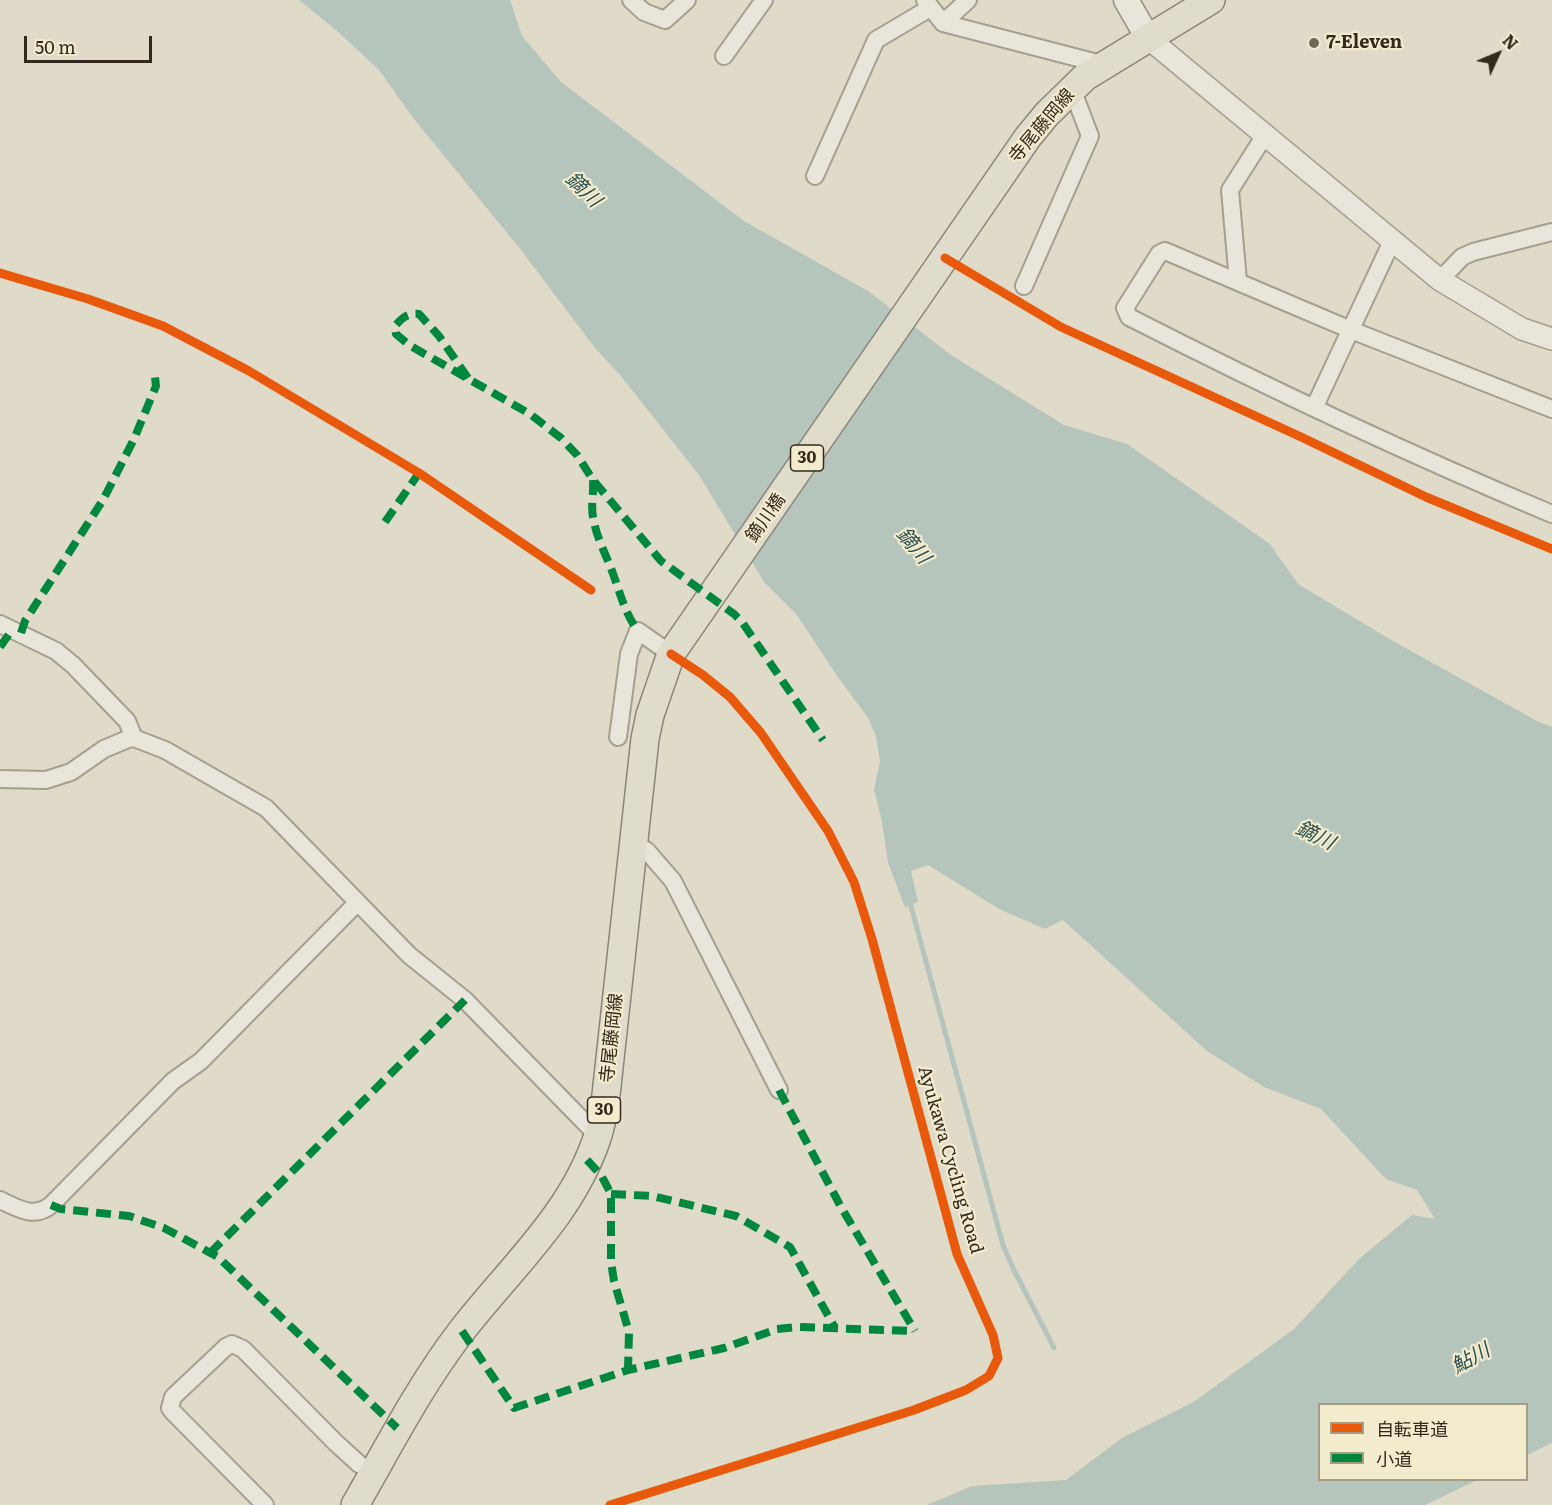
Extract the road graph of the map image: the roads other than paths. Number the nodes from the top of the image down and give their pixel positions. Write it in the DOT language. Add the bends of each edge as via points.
graph roads {
  1 [pos="632,0"];
  2 [pos="687,0"];
  3 [pos="968,0"];
  4 [pos="1126,0"];
  5 [pos="1211,0"];
  6 [pos="758,2"];
  7 [pos="928,4"];
  8 [pos="943,22"];
  9 [pos="1148,38"];
  10 [pos="724,56"];
  11 [pos="1105,65"];
  12 [pos="1068,93"];
  13 [pos="1265,135"];
  14 [pos="815,176"];
  15 [pos="1552,232"];
  16 [pos="1393,239"];
  17 [pos="937,269"];
  18 [pos="1238,280"];
  19 [pos="1440,280"];
  20 [pos="1024,286"];
  21 [pos="1351,330"];
  22 [pos="1552,339"];
  23 [pos="1314,408"];
  24 [pos="1552,410"];
  25 [pos="1552,514"];
  26 [pos="0,624"];
  27 [pos="674,651"];
  28 [pos="618,737"];
  29 [pos="134,738"];
  30 [pos="0,779"];
  31 [pos="634,842"];
  32 [pos="357,903"];
  33 [pos="779,1090"];
  34 [pos="598,1136"];
  35 [pos="0,1200"];
  36 [pos="374,1473"];
  37 [pos="265,1505"];
  38 [pos="356,1505"];
  1 -- 2 [label="street" via="644,12 665,20"];
  3 -- 8 [label="street"];
  4 -- 9 [label="main road"];
  5 -- 9 [label="main road, 寺尾藤岡線 / 30"];
  6 -- 10 [label="street"];
  7 -- 8 [label="street"];
  7 -- 14 [label="street" via="876,40"];
  8 -- 11 [label="street"];
  9 -- 11 [label="main road, 寺尾藤岡線 / 30"];
  9 -- 13 [label="street"];
  11 -- 12 [label="main road, 寺尾藤岡線 / 30"];
  12 -- 17 [label="main road, 寺尾藤岡線 / 30" via="1028,137"];
  12 -- 20 [label="street" via="1077,102 1090,136"];
  13 -- 16 [label="street"];
  13 -- 18 [label="street" via="1230,190"];
  15 -- 19 [label="street" via="1473,252 1462,257"];
  16 -- 19 [label="street"];
  16 -- 21 [label="street"];
  17 -- 27 [label="main road, 鏑川橋 / 30"];
  18 -- 21 [label="street"];
  18 -- 23 [label="street" via="1165,251 1159,254 1125,308 1129,317"];
  19 -- 22 [label="street" via="1522,329"];
  21 -- 23 [label="street"];
  21 -- 24 [label="street"];
  23 -- 25 [label="street"];
  26 -- 29 [label="street" via="56,651 73,665 127,721"];
  27 -- 28 [label="street" via="638,631 629,654"];
  27 -- 31 [label="main road, 寺尾藤岡線 / 30" via="650,715"];
  29 -- 30 [label="street" via="104,749 71,772 46,780"];
  29 -- 32 [label="street" via="165,750 266,808"];
  31 -- 33 [label="street" via="673,881"];
  31 -- 34 [label="main road, 寺尾藤岡線 / 30" via="605,1104"];
  32 -- 34 [label="street" via="409,955 465,1000"];
  32 -- 35 [label="street" via="201,1061 173,1081 45,1210 20,1209"];
  34 -- 36 [label="main road, 寺尾藤岡線 / 30" via="560,1210 439,1362"];
  36 -- 37 [label="street" via="336,1443 243,1349 232,1344 173,1397 170,1408"];
  36 -- 38 [label="main road, 寺尾藤岡線 / 30"];
}
